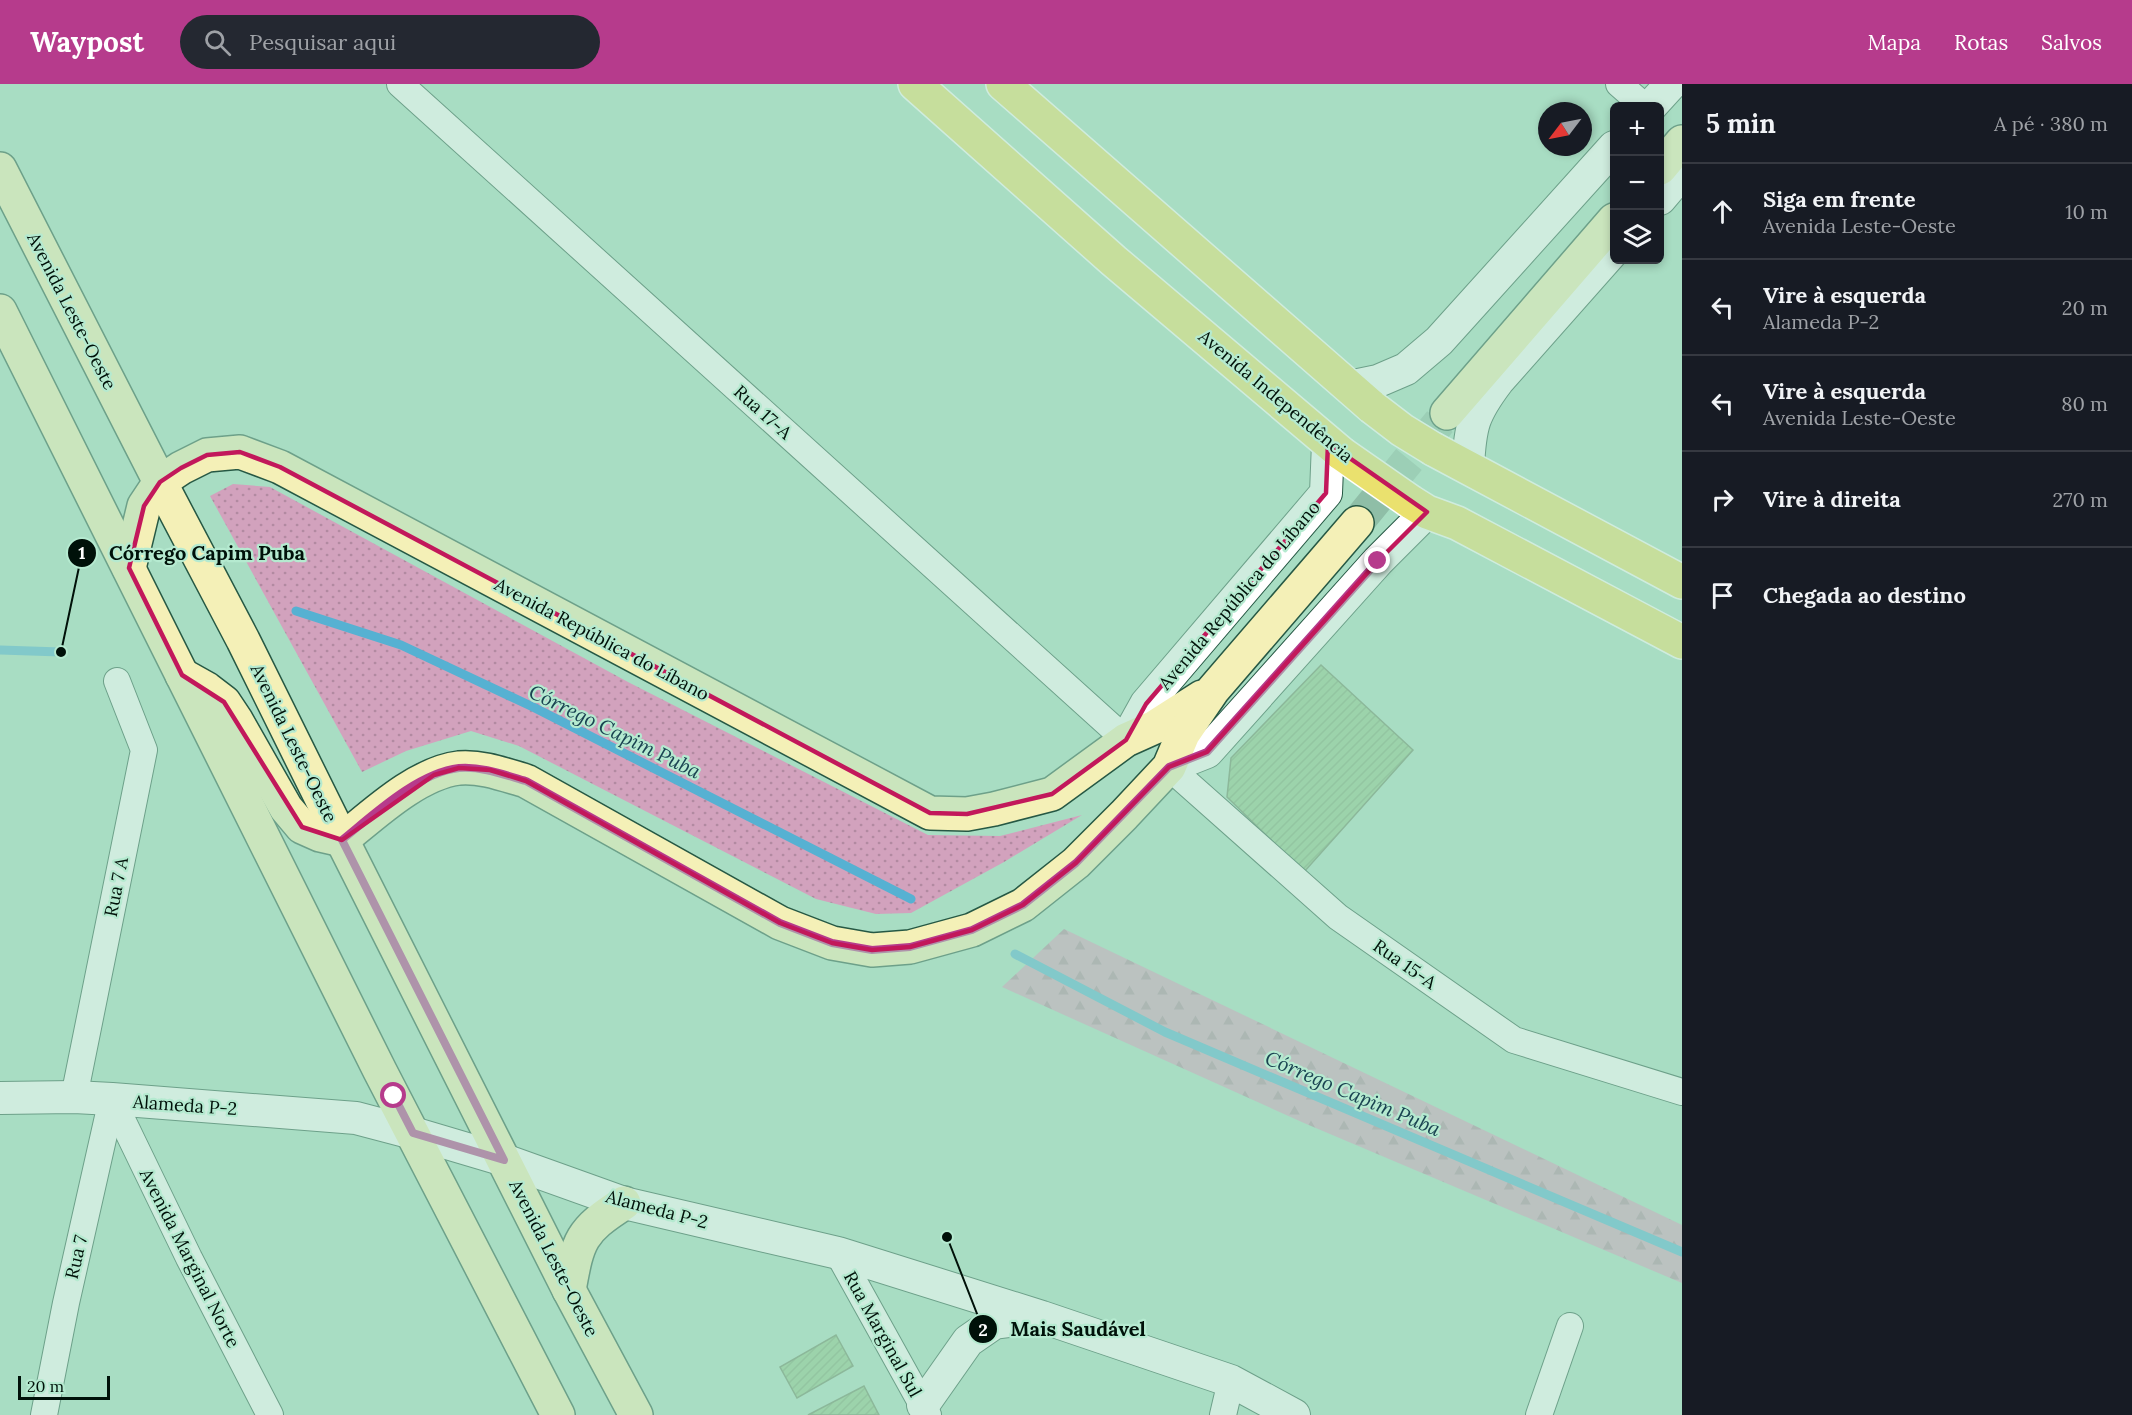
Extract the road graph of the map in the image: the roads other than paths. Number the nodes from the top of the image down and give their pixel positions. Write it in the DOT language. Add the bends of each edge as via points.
graph roads {
  1 [pos="400,84"];
  2 [pos="915,84"];
  3 [pos="1003,84"];
  4 [pos="1619,84"];
  5 [pos="1671,84"];
  6 [pos="1639,102"];
  7 [pos="1655,102"];
  8 [pos="1682,142"];
  9 [pos="1610,151"];
  10 [pos="1664,162"];
  11 [pos="0,169"];
  12 [pos="1682,173"];
  13 [pos="1664,193"];
  14 [pos="1610,225"];
  15 [pos="1610,255"];
  16 [pos="0,311"];
  17 [pos="1361,397"];
  18 [pos="1447,413"];
  19 [pos="1335,448"];
  20 [pos="1468,467"];
  21 [pos="160,482"];
  22 [pos="1419,507"];
  23 [pos="1357,522"];
  24 [pos="129,568"];
  25 [pos="1682,582"];
  26 [pos="1682,642"];
  27 [pos="182,675"];
  28 [pos="117,681"];
  29 [pos="1213,690"];
  30 [pos="1125,740"];
  31 [pos="1169,767"];
  32 [pos="342,840"];
  33 [pos="1682,1092"];
  34 [pos="74,1097"];
  35 [pos="0,1098"];
  36 [pos="112,1099"];
  37 [pos="413,1133"];
  38 [pos="504,1160"];
  39 [pos="624,1203"];
  40 [pos="838,1253"];
  41 [pos="569,1290"];
  42 [pos="1042,1317"];
  43 [pos="1570,1326"];
  44 [pos="1231,1381"];
  45 [pos="925,1410"];
  46 [pos="44,1415"];
  47 [pos="270,1415"];
  48 [pos="558,1415"];
  49 [pos="636,1415"];
  50 [pos="1223,1415"];
  51 [pos="1294,1415"];
  52 [pos="1539,1415"];
  1 -- 30 [label="street, Rua 17-A"];
  2 -- 19 [label="main road, Avenida Independência" via="1114,261"];
  3 -- 17 [label="main road"];
  4 -- 6 [label="street"];
  5 -- 7 [label="street"];
  8 -- 10 [label="main road"];
  9 -- 17 [label="street" via="1439,341 1406,369 1378,381"];
  11 -- 21 [label="main road, Avenida Leste-Oeste"];
  12 -- 13 [label="street"];
  14 -- 18 [label="main road"];
  15 -- 20 [label="street" via="1481,404 1470,433"];
  16 -- 24 [label="main road"];
  17 -- 20 [label="main road, bridge" via="1402,430"];
  19 -- 22 [label="main road, Avenida Independência, bridge"];
  19 -- 30 [label="street, Avenida República do Líbano" via="1326,493 1146,704"];
  20 -- 25 [label="main road"];
  21 -- 24 [label="main road, Avenida República do Líbano" via="144,506"];
  21 -- 30 [label="main road, Avenida República do Líbano" via="207,455 240,453 280,467 930,813 976,812 1052,794"];
  21 -- 32 [label="main road, Avenida Leste-Oeste"];
  22 -- 26 [label="main road, Avenida Independência" via="1457,523"];
  22 -- 31 [label="street, Avenida República do Líbano" via="1378,561 1207,752"];
  23 -- 29 [label="main road, Avenida República do Líbano"];
  24 -- 27 [label="main road"];
  27 -- 32 [label="main road" via="224,702 302,827"];
  27 -- 37 [label="main road"];
  28 -- 34 [label="street, Rua 7 A" via="144,750"];
  29 -- 30 [label="main road, Avenida República do Líbano" via="1155,727"];
  29 -- 31 [label="main road, Avenida República do Líbano" via="1183,734"];
  31 -- 32 [label="main road, Avenida República do Líbano" via="1076,863 1023,905 972,930 910,947 872,950 832,943 780,923 526,781 490,770 459,768 434,775"];
  31 -- 33 [label="street, Rua 15-A" via="1338,916 1514,1040"];
  32 -- 38 [label="main road, Avenida Leste-Oeste"];
  34 -- 35 [label="street, Alameda P-2"];
  34 -- 36 [label="street, Alameda P-2"];
  36 -- 37 [label="street, Alameda P-2" via="356,1118"];
  36 -- 46 [label="street, Rua 7"];
  36 -- 47 [label="street, Avenida Marginal Norte"];
  37 -- 38 [label="street, Alameda P-2"];
  37 -- 48 [label="main road"];
  38 -- 39 [label="street, Alameda P-2"];
  38 -- 41 [label="main road, Avenida Leste-Oeste"];
  39 -- 40 [label="street, Alameda P-2"];
  39 -- 41 [label="main road" via="591,1226 582,1240"];
  40 -- 42 [label="street, Alameda P-2"];
  40 -- 45 [label="street, Rua Marginal Sul"];
  41 -- 49 [label="main road, Avenida Leste-Oeste"];
  42 -- 44 [label="street, Alameda P-2"];
  42 -- 45 [label="street" via="994,1323 968,1341"];
  43 -- 52 [label="street"];
  44 -- 50 [label="street"];
  44 -- 51 [label="street, Alameda P-2"];
}
